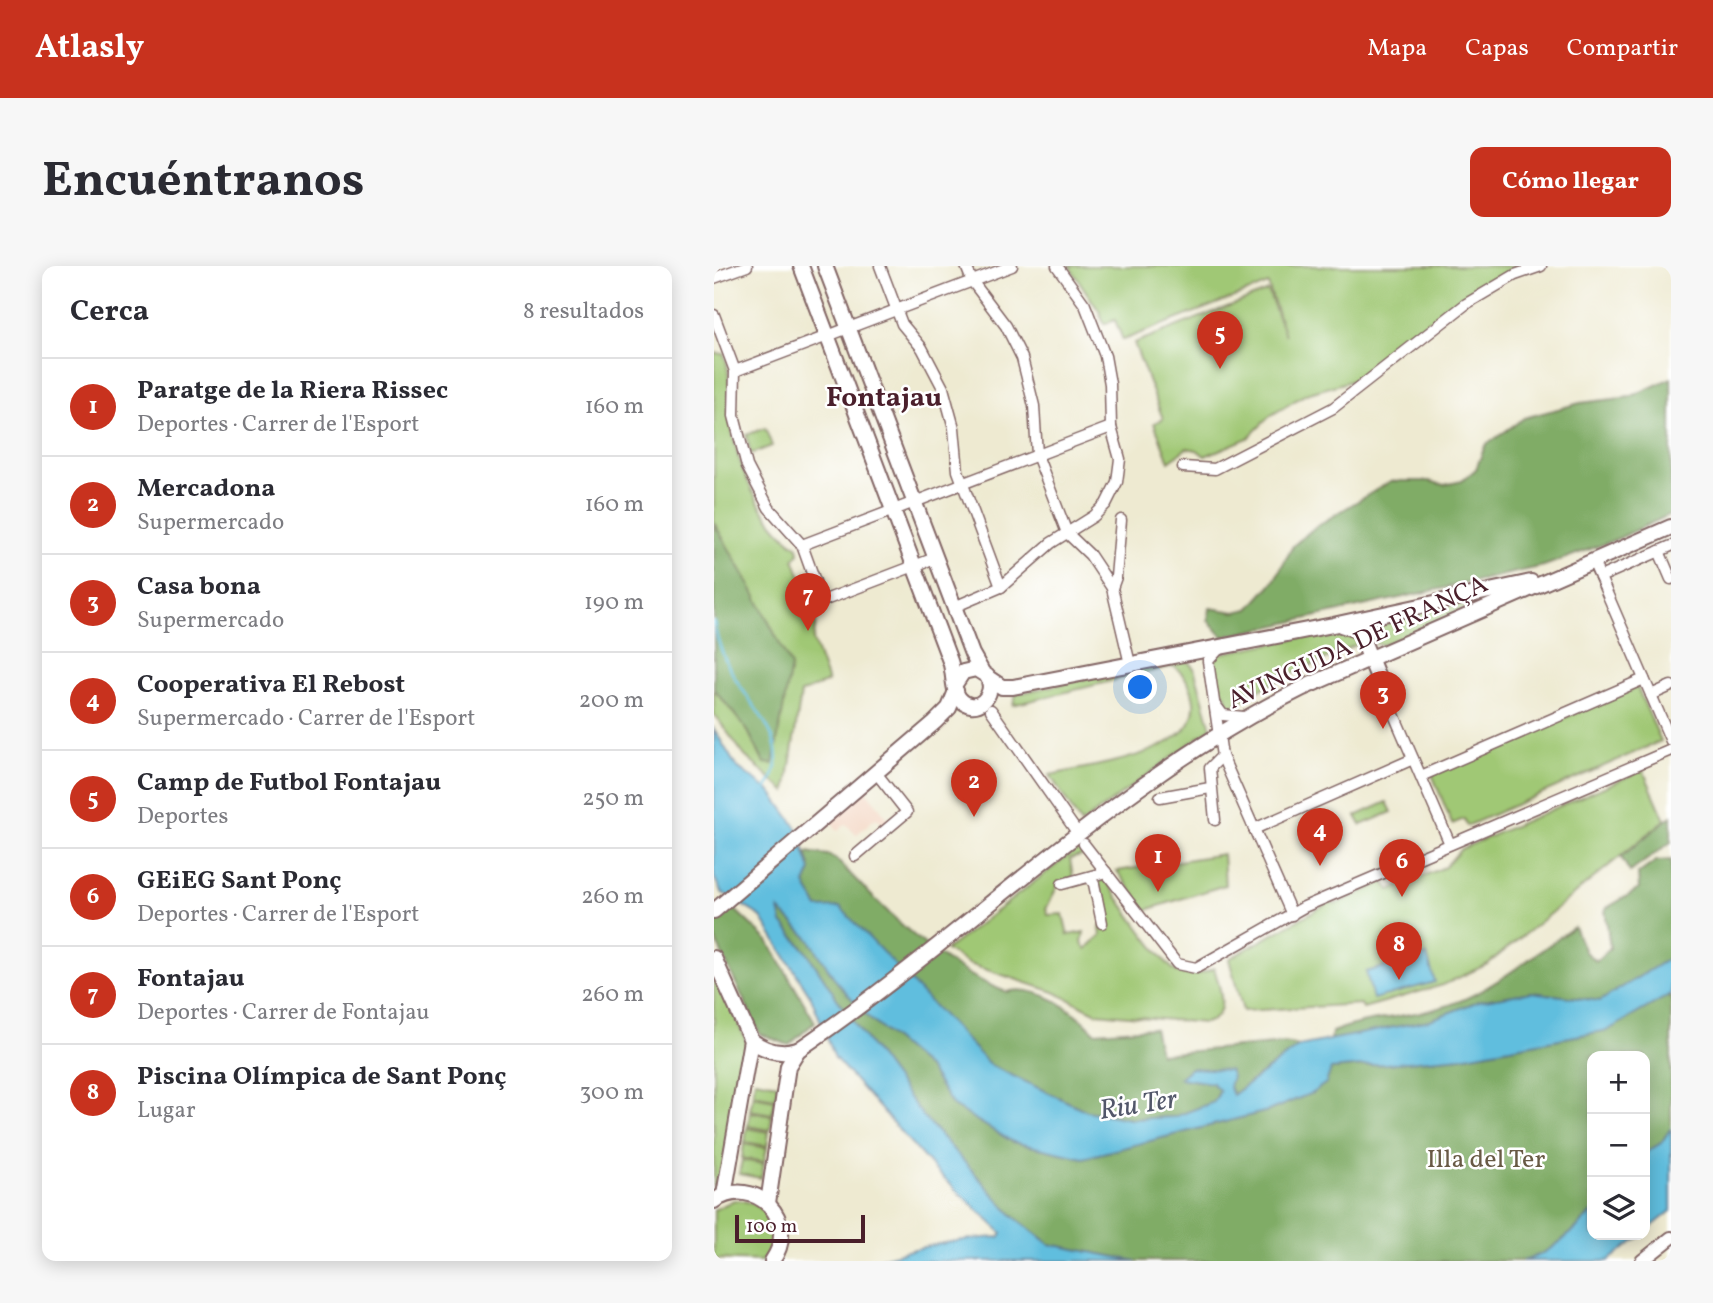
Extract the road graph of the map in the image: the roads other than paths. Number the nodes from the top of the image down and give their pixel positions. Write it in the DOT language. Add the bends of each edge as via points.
graph roads {
  1 [pos="747,266"];
  2 [pos="801,266"];
  3 [pos="825,266"];
  4 [pos="880,266"];
  5 [pos="966,266"];
  6 [pos="1012,266"];
  7 [pos="1057,266"];
  8 [pos="1535,267"];
  9 [pos="1522,270"];
  10 [pos="714,278"];
  11 [pos="972,281"];
  12 [pos="897,309"];
  13 [pos="714,315"];
  14 [pos="849,327"];
  15 [pos="827,335"];
  16 [pos="735,371"];
  17 [pos="1111,427"];
  18 [pos="1037,455"];
  19 [pos="1183,467"];
  20 [pos="962,483"];
  21 [pos="914,502"];
  22 [pos="893,510"];
  23 [pos="1121,520"];
  24 [pos="1671,527"];
  25 [pos="1067,533"];
  26 [pos="802,545"];
  27 [pos="1671,546"];
  28 [pos="1659,551"];
  29 [pos="935,558"];
  30 [pos="1593,561"];
  31 [pos="914,566"];
  32 [pos="1563,575"];
  33 [pos="1600,577"];
  34 [pos="1671,579"];
  35 [pos="1001,587"];
  36 [pos="1112,588"];
  37 [pos="954,607"];
  38 [pos="1333,625"];
  39 [pos="1362,637"];
  40 [pos="1230,644"];
  41 [pos="1372,658"];
  42 [pos="1130,664"];
  43 [pos="1342,669"];
  44 [pos="985,675"];
  45 [pos="1644,679"];
  46 [pos="1379,680"];
  47 [pos="956,687"];
  48 [pos="1671,687"];
  49 [pos="1651,695"];
  50 [pos="985,704"];
  51 [pos="1217,707"];
  52 [pos="1244,717"];
  53 [pos="1217,734"];
  54 [pos="1671,741"];
  55 [pos="1671,750"];
  56 [pos="1222,756"];
  57 [pos="1413,759"];
  58 [pos="877,774"];
  59 [pos="1420,776"];
  60 [pos="1210,788"];
  61 [pos="1160,797"];
  62 [pos="1215,820"];
  63 [pos="1074,828"];
  64 [pos="1254,829"];
  65 [pos="1084,844"];
  66 [pos="1450,844"];
  67 [pos="855,856"];
  68 [pos="1106,872"];
  69 [pos="1090,878"];
  70 [pos="1062,884"];
  71 [pos="714,911"];
  72 [pos="1292,915"];
  73 [pos="1101,923"];
  74 [pos="714,958"];
  75 [pos="751,1040"];
  76 [pos="804,1046"];
  77 [pos="719,1198"];
  78 [pos="768,1203"];
  79 [pos="1671,1238"];
  80 [pos="777,1258"];
  81 [pos="1642,1261"];
  1 -- 10 [label="street"];
  2 -- 15 [label="main road"];
  3 -- 14 [label="main road"];
  4 -- 12 [label="street"];
  5 -- 11 [label="street"];
  6 -- 11 [label="street"];
  7 -- 17 [label="street" via="1080,296 1097,330 1110,384"];
  8 -- 9 [label="street"];
  9 -- 19 [label="street" via="1460,309 1333,408 1215,468"];
  11 -- 12 [label="street"];
  11 -- 18 [label="street" via="1006,326 1023,361 1034,406"];
  12 -- 14 [label="street"];
  12 -- 20 [label="street" via="943,388"];
  13 -- 16 [label="street"];
  14 -- 15 [label="street"];
  14 -- 21 [label="main road"];
  15 -- 16 [label="street"];
  15 -- 22 [label="main road"];
  16 -- 26 [label="street" via="734,416 747,466 769,508"];
  17 -- 18 [label="street"];
  17 -- 25 [label="street" via="1120,459 1114,490 1094,516"];
  18 -- 20 [label="street"];
  18 -- 25 [label="street"];
  20 -- 21 [label="street"];
  20 -- 35 [label="street"];
  21 -- 22 [label="street"];
  21 -- 29 [label="main road"];
  22 -- 26 [label="street"];
  22 -- 31 [label="main road"];
  23 -- 36 [label="street"];
  24 -- 30 [label="main road, AVINGUDA DE FRANÇA"];
  25 -- 35 [label="street"];
  25 -- 36 [label="street" via="1090,555"];
  26 -- 31 [label="street" via="825,600"];
  27 -- 28 [label="street"];
  28 -- 33 [label="street"];
  28 -- 34 [label="street"];
  29 -- 31 [label="street"];
  29 -- 37 [label="main road"];
  30 -- 32 [label="main road, AVINGUDA DE FRANÇA"];
  30 -- 33 [label="street"];
  31 -- 47 [label="main road"];
  32 -- 38 [label="main road, AVINGUDA DE FRANÇA"];
  32 -- 41 [label="main road, AVINGUDA DE FRANÇA"];
  33 -- 45 [label="street"];
  35 -- 37 [label="street"];
  36 -- 42 [label="street"];
  37 -- 44 [label="main road"];
  38 -- 39 [label="main road" via="1354,627"];
  38 -- 40 [label="main road, AVINGUDA DE FRANÇA"];
  39 -- 41 [label="main road"];
  39 -- 43 [label="main road" via="1360,650"];
  40 -- 42 [label="main road, AVINGUDA DE FRANÇA"];
  40 -- 51 [label="street" via="1209,657"];
  41 -- 43 [label="main road, AVINGUDA DE FRANÇA"];
  41 -- 46 [label="main road"];
  42 -- 44 [label="main road, AVINGUDA DE FRANÇA" via="1013,688 1002,687"];
  43 -- 46 [label="main road" via="1359,667"];
  43 -- 52 [label="main road, AVINGUDA DE FRANÇA"];
  44 -- 47 [label="main road" via="971,669 962,672"];
  44 -- 50 [label="main road" via="991,689"];
  45 -- 49 [label="street"];
  45 -- 59 [label="street"];
  46 -- 57 [label="street"];
  47 -- 50 [label="main road" via="964,702"];
  47 -- 58 [label="main road" via="943,715"];
  48 -- 49 [label="street"];
  49 -- 54 [label="street"];
  50 -- 63 [label="street"];
  51 -- 52 [label="street" via="1223,715"];
  51 -- 53 [label="street"];
  52 -- 53 [label="main road, AVINGUDA DE FRANÇA"];
  53 -- 56 [label="street"];
  53 -- 76 [label="main road, AVINGUDA DE FRANÇA" via="1162,771"];
  55 -- 66 [label="street"];
  56 -- 60 [label="street" via="1210,765"];
  56 -- 64 [label="street"];
  57 -- 59 [label="street"];
  57 -- 64 [label="street"];
  58 -- 67 [label="street" via="907,812"];
  58 -- 71 [label="main road"];
  59 -- 66 [label="street"];
  60 -- 61 [label="street"];
  60 -- 62 [label="street"];
  64 -- 72 [label="street"];
  65 -- 68 [label="street"];
  66 -- 72 [label="street"];
  68 -- 69 [label="street"];
  68 -- 72 [label="street" via="1181,967 1206,964"];
  69 -- 70 [label="street"];
  69 -- 73 [label="street"];
  74 -- 75 [label="main road"];
  75 -- 76 [label="main road" via="781,1053"];
  75 -- 77 [label="main road"];
  76 -- 78 [label="main road" via="788,1066"];
  77 -- 78 [label="main road" via="748,1193"];
  78 -- 80 [label="main road" via="781,1224"];
  79 -- 81 [label="street"];
}
